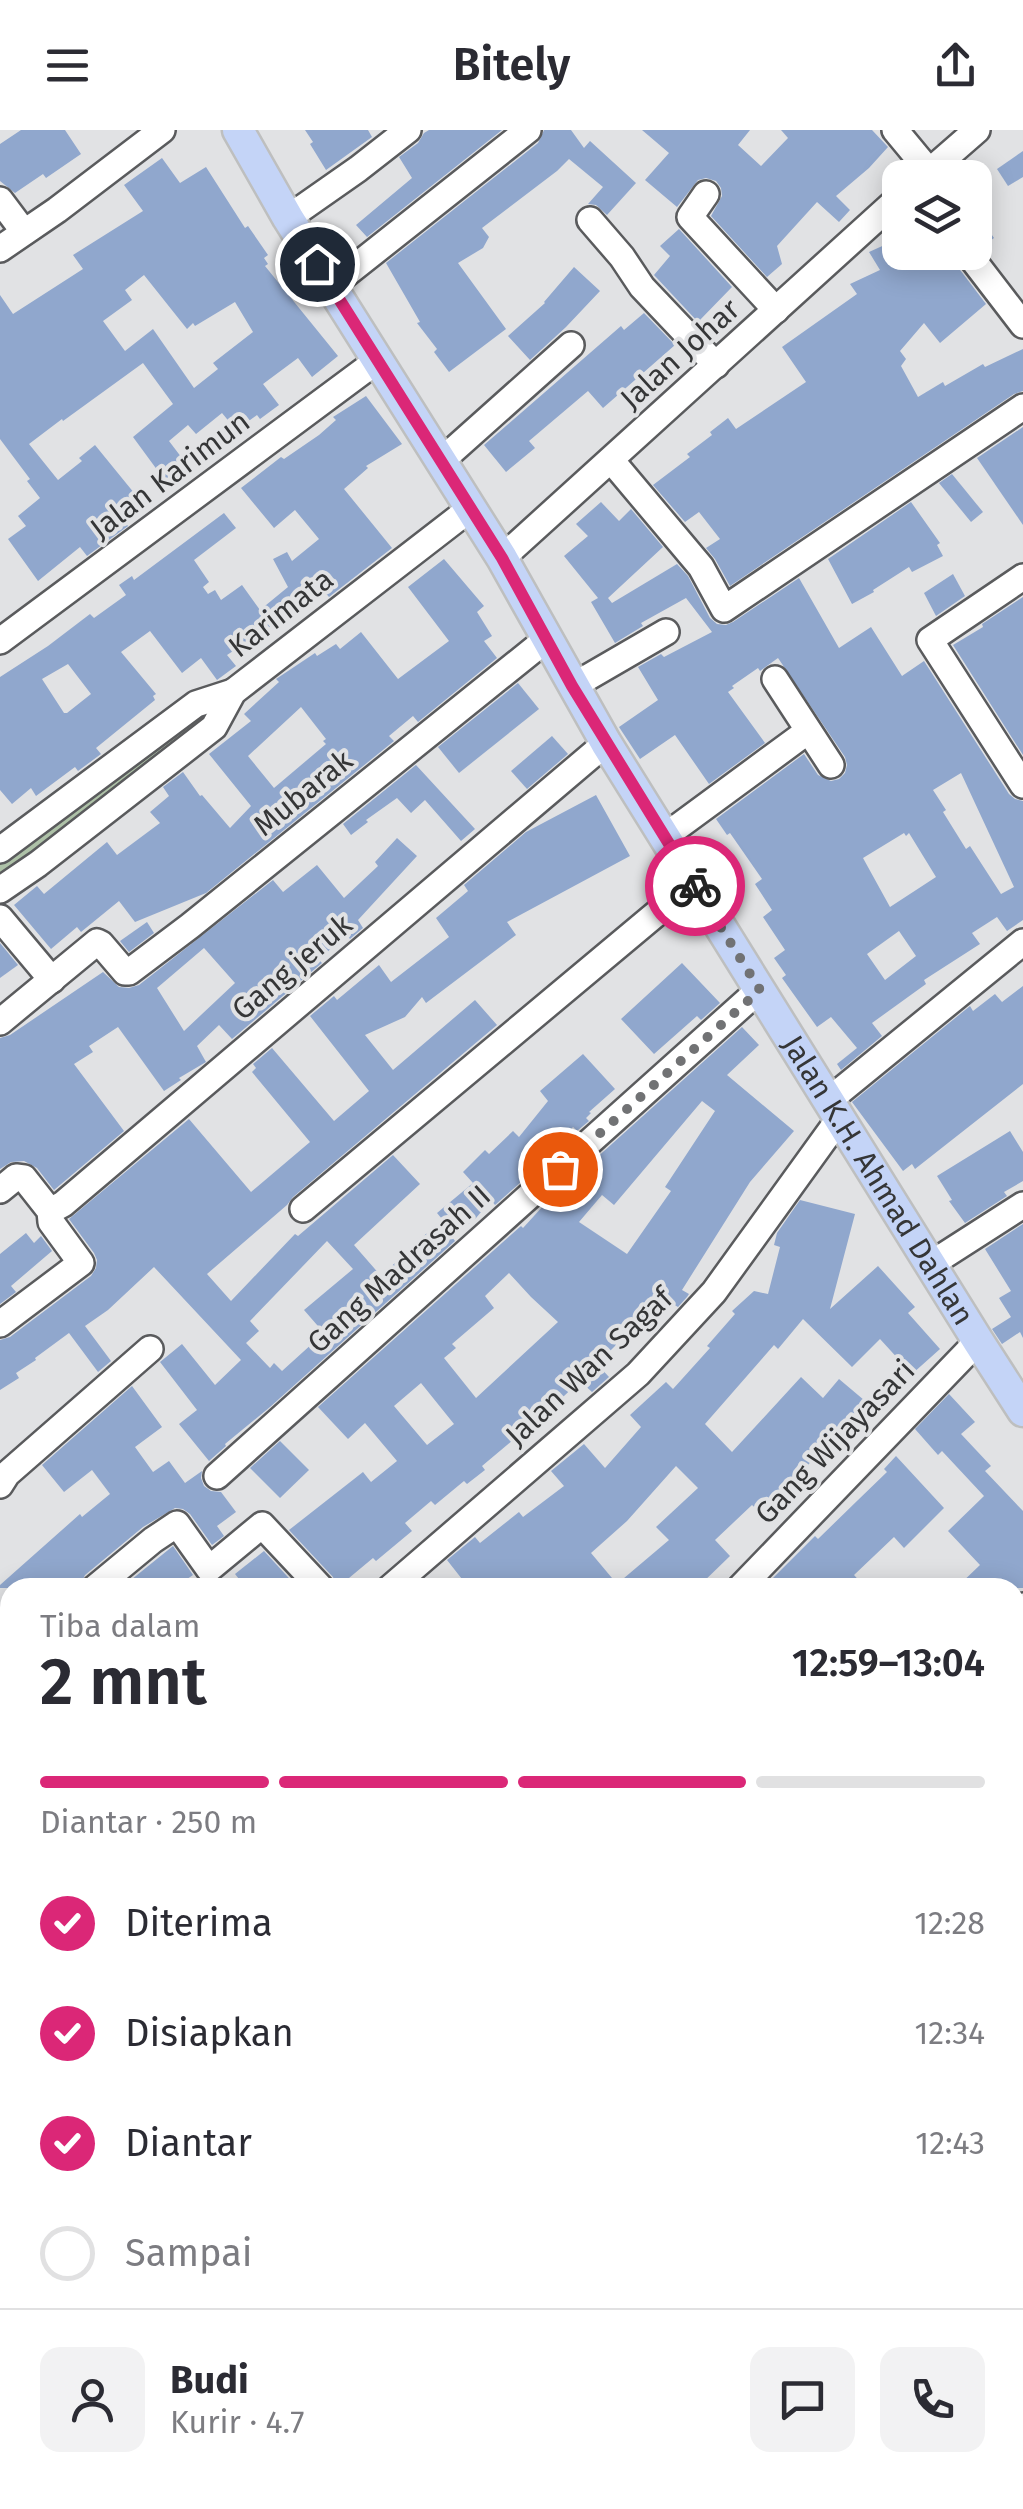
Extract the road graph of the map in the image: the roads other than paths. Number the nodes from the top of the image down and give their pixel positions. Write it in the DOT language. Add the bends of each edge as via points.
graph roads {
  1 [pos="162,130"];
  2 [pos="238,130"];
  3 [pos="408,130"];
  4 [pos="528,130"];
  5 [pos="895,130"];
  6 [pos="977,130"];
  7 [pos="915,160"];
  8 [pos="942,160"];
  9 [pos="706,194"];
  10 [pos="0,200"];
  11 [pos="882,213"];
  12 [pos="288,218"];
  13 [pos="590,220"];
  14 [pos="24,232"];
  15 [pos="0,249"];
  16 [pos="980,270"];
  17 [pos="332,286"];
  18 [pos="776,310"];
  19 [pos="1023,325"];
  20 [pos="571,345"];
  21 [pos="378,360"];
  22 [pos="716,364"];
  23 [pos="1023,408"];
  24 [pos="611,460"];
  25 [pos="440,462"];
  26 [pos="471,508"];
  27 [pos="502,558"];
  28 [pos="1023,577"];
  29 [pos="666,632"];
  30 [pos="548,638"];
  31 [pos="0,641"];
  32 [pos="775,680"];
  33 [pos="572,686"];
  34 [pos="232,692"];
  35 [pos="808,731"];
  36 [pos="606,743"];
  37 [pos="831,765"];
  38 [pos="1023,785"];
  39 [pos="664,837"];
  40 [pos="0,850"];
  41 [pos="693,883"];
  42 [pos="0,890"];
  43 [pos="0,918"];
  44 [pos="1023,942"];
  45 [pos="52,980"];
  46 [pos="760,990"];
  47 [pos="0,1022"];
  48 [pos="834,1110"];
  49 [pos="0,1190"];
  50 [pos="1023,1205"];
  51 [pos="303,1209"];
  52 [pos="50,1211"];
  53 [pos="931,1264"];
  54 [pos="0,1324"];
  55 [pos="978,1342"];
  56 [pos="150,1349"];
  57 [pos="1023,1411"];
  58 [pos="217,1476"];
  59 [pos="0,1485"];
  60 [pos="108,1578"];
  61 [pos="312,1578"];
  62 [pos="402,1578"];
  63 [pos="750,1578"];
  1 -- 14 [label="street"];
  2 -- 12 [label="main road, Jalan K.H. Ahmad Dahlan"];
  3 -- 12 [label="street"];
  4 -- 17 [label="street"];
  5 -- 7 [label="street"];
  6 -- 8 [label="street"];
  9 -- 18 [label="street" via="690,217"];
  10 -- 14 [label="street"];
  11 -- 18 [label="street, Jalan Johar"];
  12 -- 17 [label="main road, Jalan K.H. Ahmad Dahlan"];
  13 -- 22 [label="street"];
  14 -- 15 [label="street"];
  16 -- 19 [label="street"];
  17 -- 21 [label="main road, Jalan K.H. Ahmad Dahlan"];
  18 -- 22 [label="street, Jalan Johar"];
  20 -- 25 [label="street"];
  21 -- 25 [label="main road, Jalan K.H. Ahmad Dahlan"];
  21 -- 31 [label="street, Jalan Karimun"];
  22 -- 24 [label="street, Jalan Johar"];
  23 -- 24 [label="street" via="724,609 700,567"];
  24 -- 27 [label="street, Jalan Johar"];
  25 -- 26 [label="main road, Jalan K.H. Ahmad Dahlan"];
  26 -- 27 [label="main road, Jalan K.H. Ahmad Dahlan"];
  26 -- 34 [label="street, Karimata"];
  27 -- 30 [label="main road, Jalan K.H. Ahmad Dahlan"];
  28 -- 38 [label="street" via="930,640"];
  29 -- 33 [label="street"];
  30 -- 33 [label="main road, Jalan K.H. Ahmad Dahlan"];
  30 -- 45 [label="street, Mubarak" via="128,972 102,944 94,944"];
  32 -- 35 [label="street"];
  33 -- 36 [label="main road, Jalan K.H. Ahmad Dahlan"];
  34 -- 40 [label="street" via="196,704"];
  34 -- 42 [label="street, Karimata" via="214,728"];
  35 -- 37 [label="street"];
  35 -- 39 [label="street"];
  36 -- 39 [label="main road, Jalan K.H. Ahmad Dahlan"];
  36 -- 52 [label="street, Gang jeruk"];
  39 -- 41 [label="main road, Jalan K.H. Ahmad Dahlan"];
  41 -- 46 [label="main road, Jalan K.H. Ahmad Dahlan"];
  41 -- 51 [label="street"];
  43 -- 45 [label="street"];
  44 -- 48 [label="street, Jalan Wan Sagaf"];
  45 -- 47 [label="street"];
  46 -- 48 [label="main road, Jalan K.H. Ahmad Dahlan"];
  46 -- 58 [label="street, Gang Madrasah II"];
  48 -- 53 [label="main road, Jalan K.H. Ahmad Dahlan"];
  48 -- 62 [label="street, Jalan Wan Sagaf" via="714,1292 638,1374"];
  49 -- 52 [label="street" via="24,1178"];
  50 -- 53 [label="street"];
  52 -- 54 [label="street" via="81,1263"];
  53 -- 55 [label="main road, Jalan K.H. Ahmad Dahlan"];
  55 -- 57 [label="main road, Jalan K.H. Ahmad Dahlan"];
  55 -- 63 [label="street, Gang Wijayasari"];
  56 -- 59 [label="street"];
  60 -- 61 [label="street" via="177,1524 208,1569 262,1526"];
}
